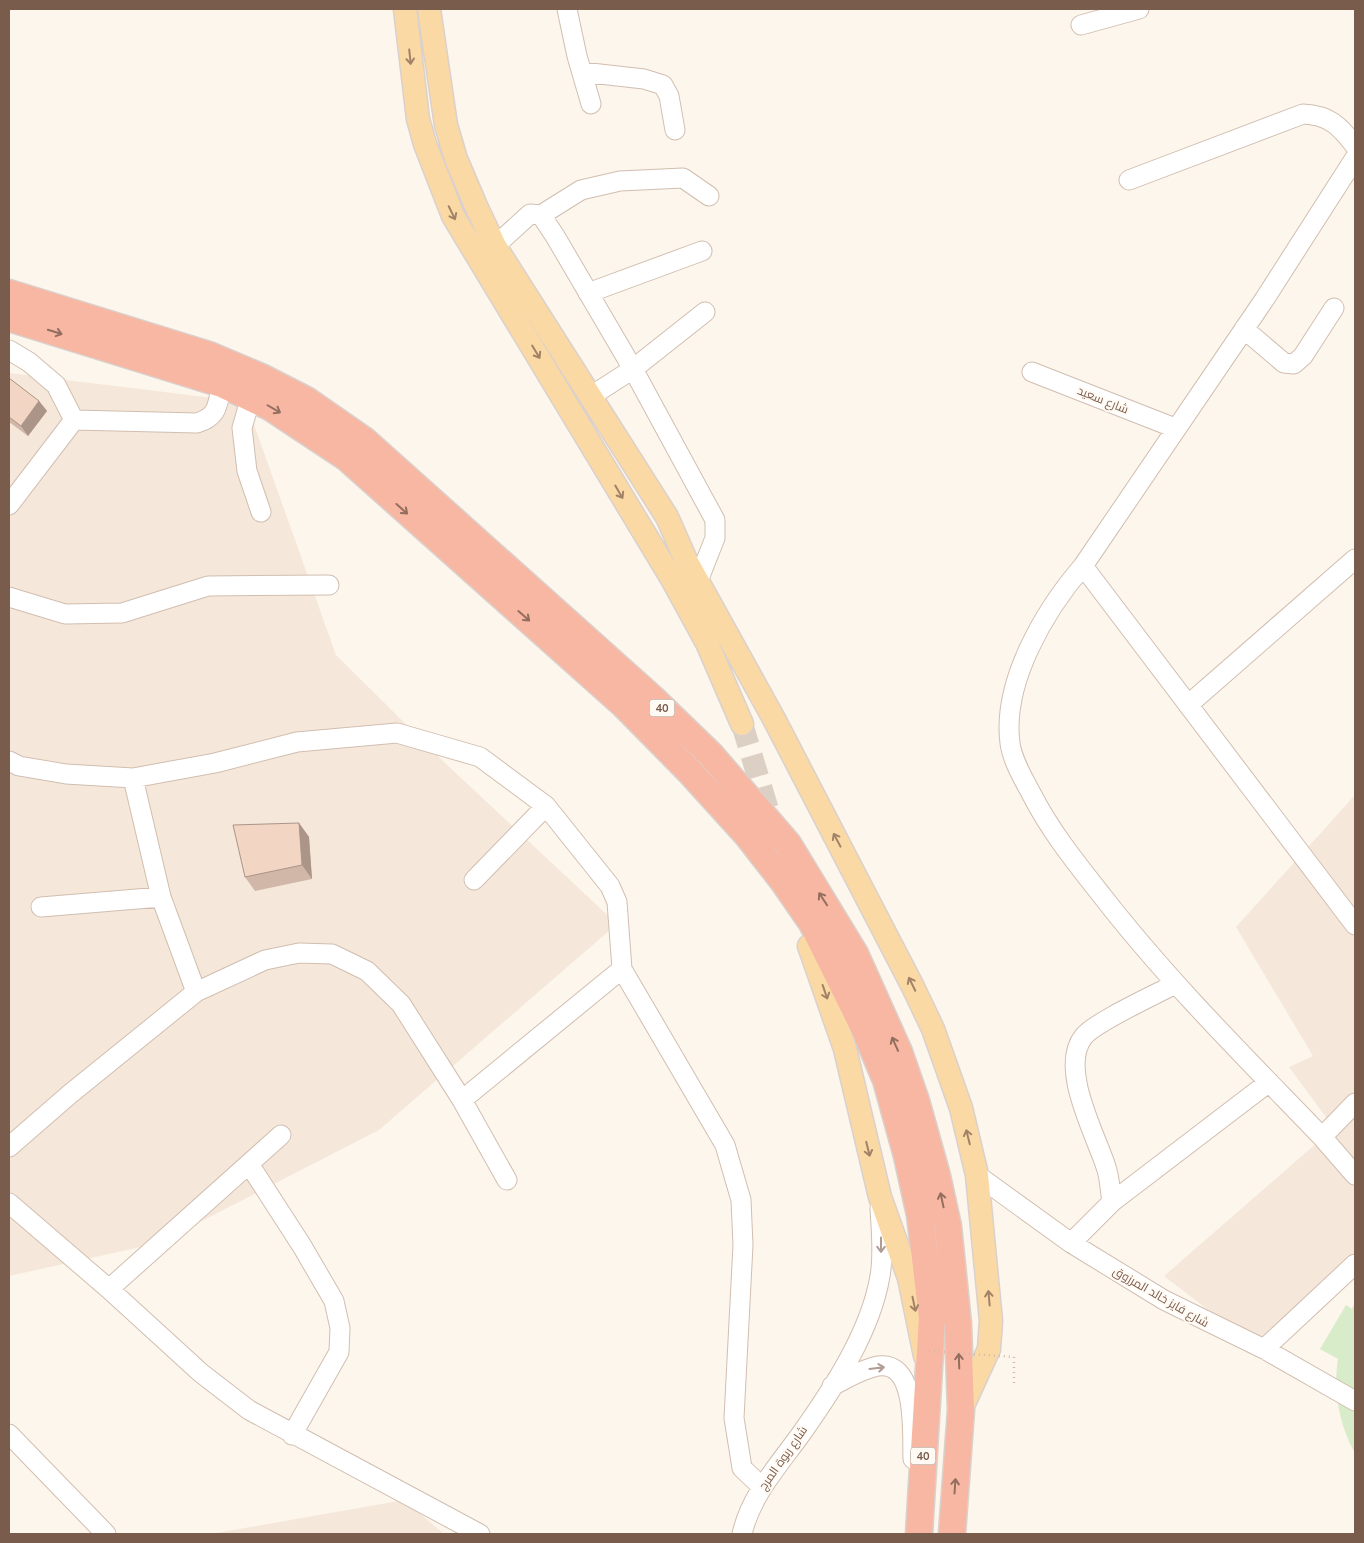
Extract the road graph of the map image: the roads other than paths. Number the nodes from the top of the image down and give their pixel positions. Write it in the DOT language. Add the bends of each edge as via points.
graph roads {
  1 [pos="405,9"];
  2 [pos="429,9"];
  3 [pos="568,9"];
  4 [pos="1139,9"];
  5 [pos="1081,25"];
  6 [pos="582,72"];
  7 [pos="591,104"];
  8 [pos="675,130"];
  9 [pos="1355,146"];
  10 [pos="1355,158"];
  11 [pos="1129,180"];
  12 [pos="708,196"];
  13 [pos="541,215"];
  14 [pos="495,246"];
  15 [pos="702,251"];
  16 [pos="9,293"];
  17 [pos="588,293"];
  18 [pos="1334,308"];
  19 [pos="705,312"];
  20 [pos="9,318"];
  21 [pos="1244,329"];
  22 [pos="9,350"];
  23 [pos="633,369"];
  24 [pos="1032,372"];
  25 [pos="222,384"];
  26 [pos="591,396"];
  27 [pos="251,398"];
  28 [pos="74,420"];
  29 [pos="1175,428"];
  30 [pos="9,505"];
  31 [pos="261,512"];
  32 [pos="1354,563"];
  33 [pos="1083,566"];
  34 [pos="698,581"];
  35 [pos="329,585"];
  36 [pos="9,598"];
  37 [pos="1188,705"];
  38 [pos="742,724"];
  39 [pos="9,761"];
  40 [pos="133,778"];
  41 [pos="546,806"];
  42 [pos="474,880"];
  43 [pos="161,896"];
  44 [pos="41,907"];
  45 [pos="1353,916"];
  46 [pos="809,946"];
  47 [pos="622,969"];
  48 [pos="1175,984"];
  49 [pos="196,992"];
  50 [pos="1269,1082"];
  51 [pos="462,1100"];
  52 [pos="1355,1103"];
  53 [pos="281,1135"];
  54 [pos="1322,1137"];
  55 [pos="9,1148"];
  56 [pos="249,1164"];
  57 [pos="977,1175"];
  58 [pos="1355,1175"];
  59 [pos="507,1180"];
  60 [pos="880,1197"];
  61 [pos="1112,1202"];
  62 [pos="9,1203"];
  63 [pos="1071,1243"];
  64 [pos="1355,1264"];
  65 [pos="109,1289"];
  66 [pos="1264,1349"];
  67 [pos="929,1378"];
  68 [pos="832,1386"];
  69 [pos="1355,1402"];
  70 [pos="961,1410"];
  71 [pos="9,1434"];
  72 [pos="292,1435"];
  73 [pos="762,1487"];
  74 [pos="919,1523"];
  75 [pos="106,1534"];
  76 [pos="480,1534"];
  77 [pos="742,1534"];
  78 [pos="952,1534"];
  1 -- 38 [label="main road, one-way" via="418,119 427,152 453,216 672,579 707,643"];
  2 -- 14 [label="main road" via="450,144"];
  3 -- 6 [label="street"];
  4 -- 5 [label="street"];
  6 -- 7 [label="street"];
  6 -- 8 [label="street" via="644,79 663,85 669,96"];
  9 -- 11 [label="street" via="1335,123 1319,115 1303,114"];
  10 -- 21 [label="street"];
  12 -- 13 [label="street" via="684,178 620,181 581,190"];
  13 -- 14 [label="street" via="530,214"];
  13 -- 17 [label="street"];
  14 -- 26 [label="main road"];
  15 -- 17 [label="street"];
  70 -- 16 [label="highway, 40, one-way" via="957,1314 948,1226 916,1101 899,1052 856,954 788,844 760,810 711,756 557,612 365,441 306,400 210,355"];
  17 -- 23 [label="street"];
  18 -- 21 [label="street" via="1303,356 1294,364 1284,363"];
  19 -- 23 [label="street"];
  20 -- 25 [label="highway, 40, one-way"];
  21 -- 29 [label="street"];
  22 -- 28 [label="street" via="56,385"];
  23 -- 26 [label="street"];
  23 -- 34 [label="street" via="715,520 715,538"];
  24 -- 29 [label="street, شارع سعيد"];
  25 -- 27 [label="highway, 40"];
  25 -- 28 [label="street" via="216,410 210,418 197,423"];
  26 -- 34 [label="main road" via="667,517"];
  27 -- 31 [label="street" via="242,428 247,472"];
  27 -- 67 [label="highway, 40, one-way" via="307,430 347,458 624,705 748,836 783,881 812,924 849,995 886,1080 908,1156 920,1215 932,1318"];
  28 -- 30 [label="street"];
  29 -- 33 [label="street"];
  32 -- 37 [label="street"];
  33 -- 37 [label="street"];
  33 -- 48 [label="street" via="1062,590 1025,655 1011,707 1010,744 1047,823 1137,941"];
  57 -- 34 [label="main road, one-way" via="961,1108 933,1029 913,986"];
  35 -- 36 [label="street" via="208,586 122,614 65,614"];
  37 -- 45 [label="street"];
  39 -- 40 [label="street" via="66,774"];
  40 -- 41 [label="street" via="215,763 297,742 397,733 480,757"];
  40 -- 43 [label="street"];
  41 -- 42 [label="street"];
  41 -- 47 [label="street" via="610,886 617,902"];
  43 -- 44 [label="street"];
  43 -- 49 [label="street"];
  46 -- 60 [label="main road, one-way" via="844,1049"];
  47 -- 51 [label="street"];
  47 -- 73 [label="street" via="725,1145 741,1200 743,1245 734,1415 742,1468"];
  48 -- 50 [label="street"];
  48 -- 61 [label="street" via="1099,1025 1084,1036 1077,1054 1075,1074 1107,1170"];
  49 -- 51 [label="street" via="264,960 299,953 332,954 367,971 401,1004"];
  49 -- 55 [label="street"];
  50 -- 54 [label="street"];
  50 -- 61 [label="street"];
  51 -- 59 [label="street"];
  52 -- 54 [label="street"];
  53 -- 56 [label="street"];
  54 -- 58 [label="street"];
  56 -- 65 [label="street"];
  56 -- 72 [label="street" via="334,1301 340,1328 339,1352"];
  57 -- 63 [label="street, شارع فايز خالد المرزوق"];
  70 -- 57 [label="main road, one-way" via="989,1349 991,1321"];
  60 -- 67 [label="main road, one-way" via="909,1278"];
  60 -- 68 [label="street, شارع ربوة المرج, one-way" via="881,1274 874,1306"];
  61 -- 63 [label="street"];
  62 -- 65 [label="street"];
  63 -- 66 [label="street, شارع فايز خالد المرزوق" via="1187,1313"];
  64 -- 66 [label="street"];
  65 -- 72 [label="street" via="201,1373 248,1410"];
  66 -- 69 [label="street, شارع فايز خالد المرزوق"];
  67 -- 74 [label="highway, 40"];
  68 -- 73 [label="street, شارع ربوة المرج"];
  68 -- 74 [label="street, one-way" via="879,1366 889,1367 901,1376 911,1404"];
  78 -- 70 [label="highway, 40, one-way"];
  71 -- 75 [label="street"];
  72 -- 76 [label="street"];
  73 -- 77 [label="street, شارع ربوة المرج"];
}
